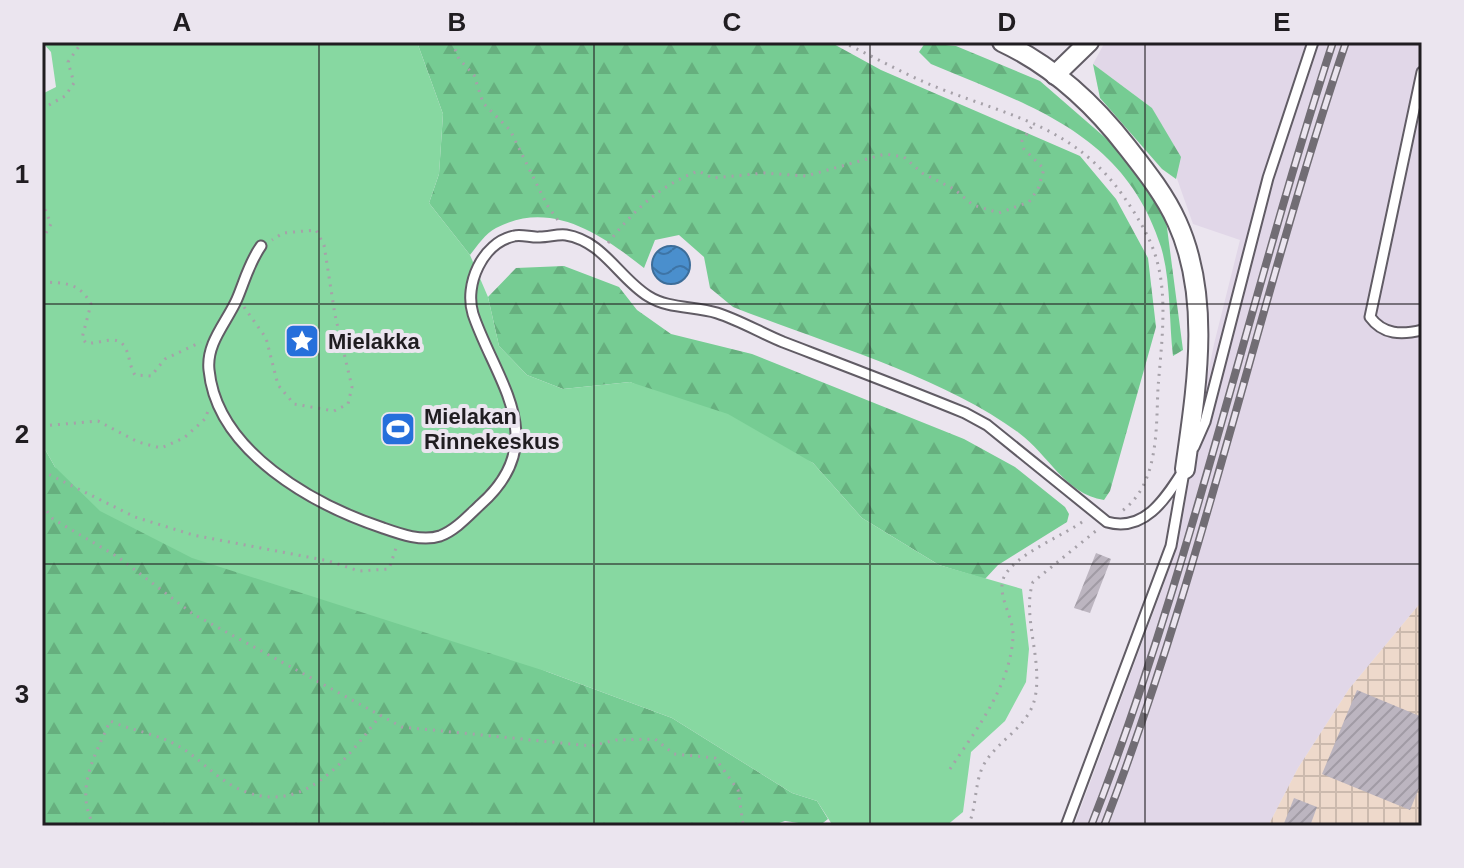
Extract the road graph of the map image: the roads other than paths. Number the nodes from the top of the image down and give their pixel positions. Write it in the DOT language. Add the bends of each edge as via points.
graph roads {
  1 [pos="1002,42"];
  2 [pos="1089,42"];
  3 [pos="1313,42"];
  4 [pos="1422,72"];
  5 [pos="1055,75"];
  6 [pos="261,246"];
  7 [pos="1422,330"];
  8 [pos="1185,469"];
  9 [pos="1066,826"];
  1 -- 5 [label="street"];
  2 -- 5 [label="street"];
  3 -- 8 [label="lane" via="1268,178 1205,422"];
  4 -- 7 [label="lane" via="1370,317 1376,326 1392,332"];
  5 -- 8 [label="street" via="1096,108 1148,175 1177,222 1189,258 1198,365"];
  6 -- 8 [label="lane" via="209,354 220,410 253,452 301,493 400,534 440,536 459,524 489,497 509,465 515,421 503,378 472,313 474,274 484,256 514,236 570,236 600,252 659,302 717,313 965,413 1107,522 1141,520 1158,508"];
  8 -- 9 [label="lane" via="1171,546"];
}
